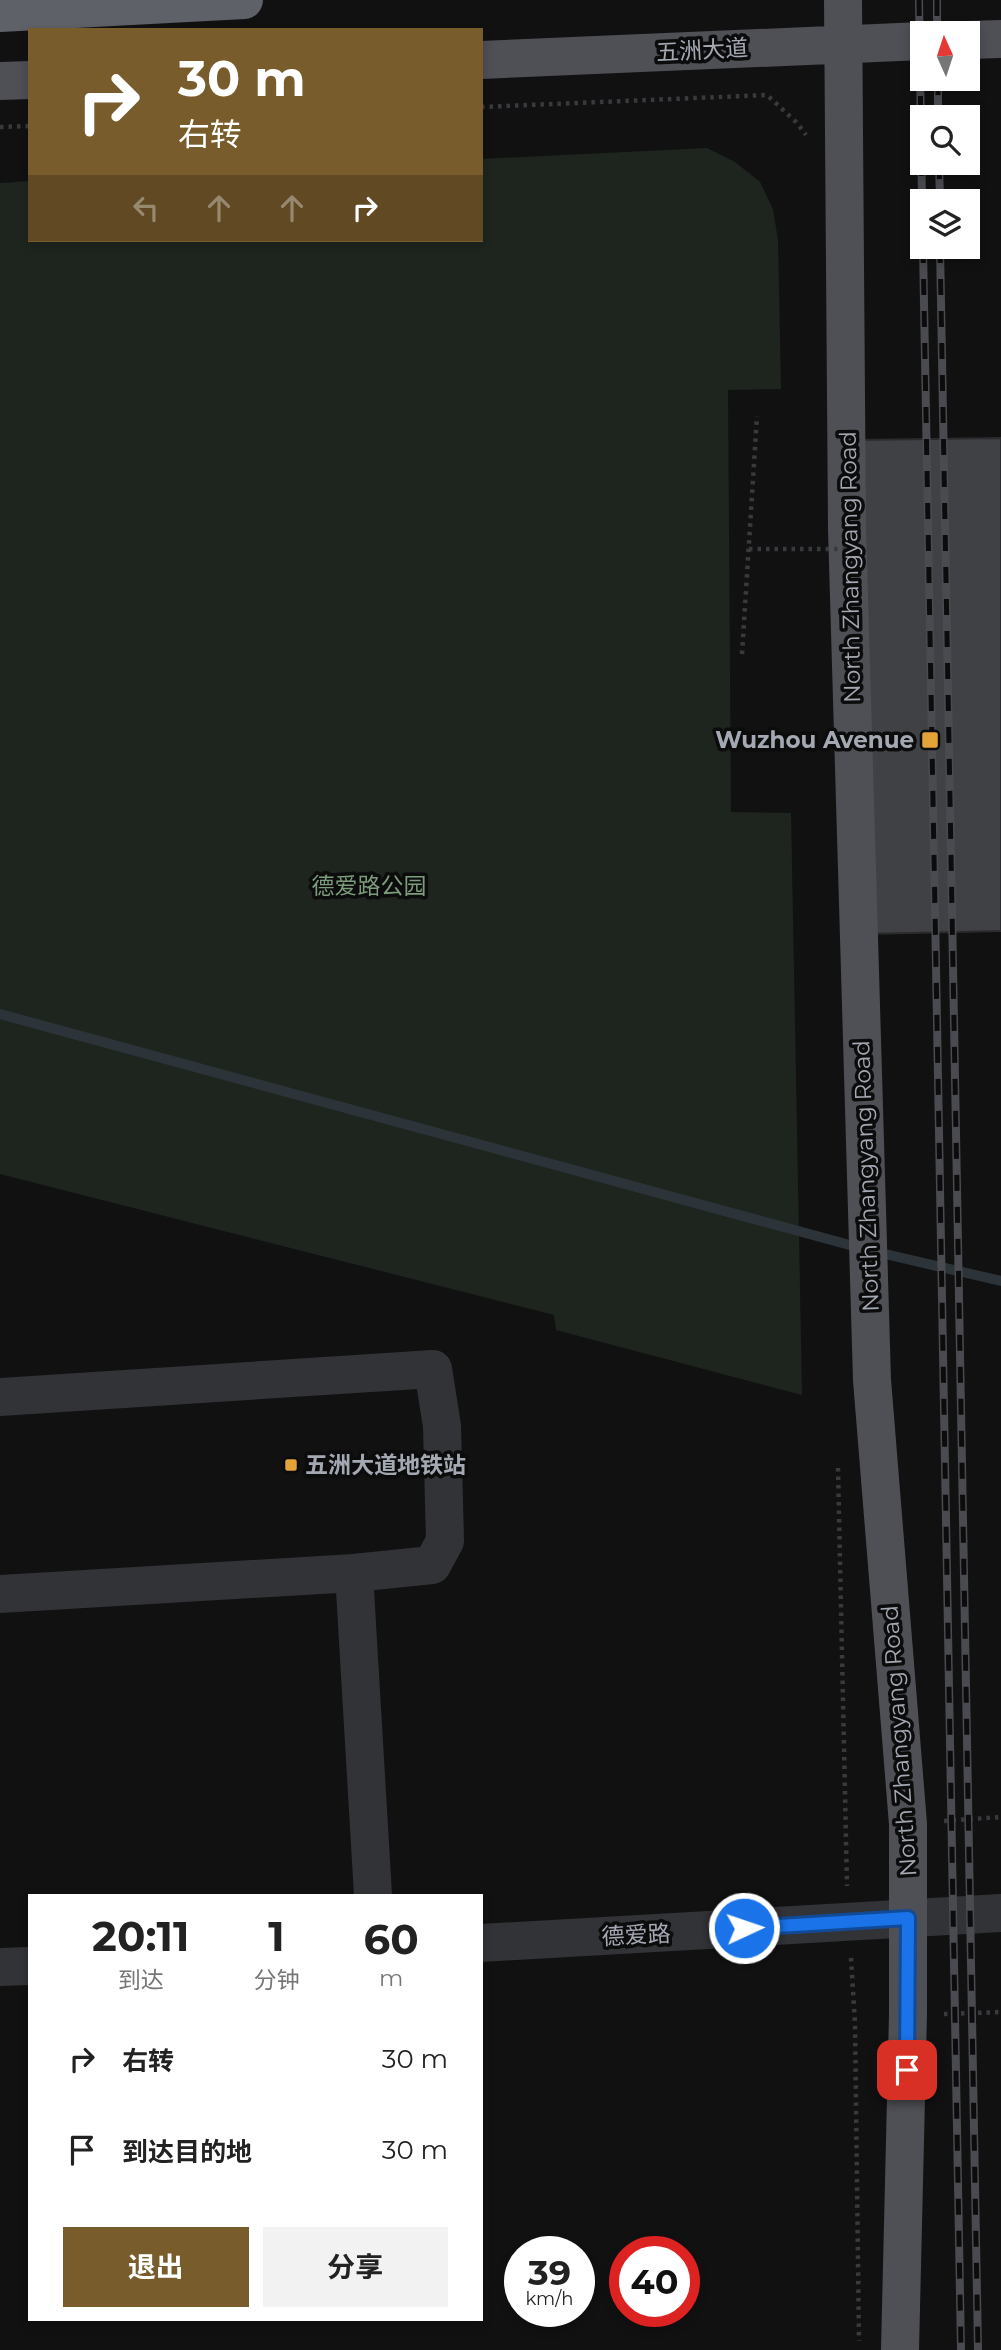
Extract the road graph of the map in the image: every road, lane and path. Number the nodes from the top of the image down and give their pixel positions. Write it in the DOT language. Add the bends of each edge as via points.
graph roads {
  1 [pos="244,0"];
  2 [pos="843,0"];
  3 [pos="0,13"];
  4 [pos="1001,39"];
  5 [pos="980,40"];
  6 [pos="910,41"];
  7 [pos="842,43"];
  8 [pos="483,60"];
  9 [pos="28,80"];
  10 [pos="0,81"];
  11 [pos="483,107"];
  12 [pos="28,126"];
  13 [pos="0,127"];
  14 [pos="808,138"];
  15 [pos="757,416"];
  16 [pos="811,548"];
  17 [pos="749,549"];
  18 [pos="856,549"];
  19 [pos="811,562"];
  20 [pos="742,654"];
  21 [pos="0,1396"];
  22 [pos="838,1462"];
  23 [pos="354,1573"];
  24 [pos="0,1594"];
  25 [pos="1001,1817"];
  26 [pos="908,1824"];
  27 [pos="373,1894"];
  28 [pos="1001,1913"];
  29 [pos="908,1918"];
  30 [pos="849,1923"];
  31 [pos="483,1943"];
  32 [pos="28,1966"];
  33 [pos="0,1967"];
  34 [pos="1001,2012"];
  35 [pos="908,2014"];
  36 [pos="859,2350"];
  37 [pos="900,2350"];
  1 -- 3 [label="highway"];
  2 -- 7 [label="main road, North Zhangyang Road"];
  4 -- 5 [label="main road"];
  6 -- 7 [label="main road, 五洲大道"];
  7 -- 8 [label="main road, 五洲大道"];
  7 -- 26 [label="main road, North Zhangyang Road" via="847,529 872,1380"];
  9 -- 10 [label="main road"];
  11 -- 14 [label="path" via="767,95"];
  12 -- 13 [label="path"];
  15 -- 17 [label="path"];
  16 -- 19 [label="path"];
  17 -- 18 [label="path, bridge"];
  17 -- 20 [label="path"];
  21 -- 23 [label="street" via="433,1369 442,1426 445,1541 432,1565"];
  22 -- 30 [label="path"];
  23 -- 24 [label="street"];
  23 -- 27 [label="street"];
  25 -- 26 [label="path"];
  26 -- 29 [label="main road, North Zhangyang Road"];
  28 -- 29 [label="street, 德爱路"];
  29 -- 30 [label="street, 德爱路"];
  29 -- 35 [label="main road, North Zhangyang Road"];
  30 -- 31 [label="street, 德爱路"];
  30 -- 36 [label="path" via="855,2023"];
  32 -- 33 [label="street"];
  34 -- 35 [label="path"];
  35 -- 37 [label="main road, North Zhangyang Road"];
}
